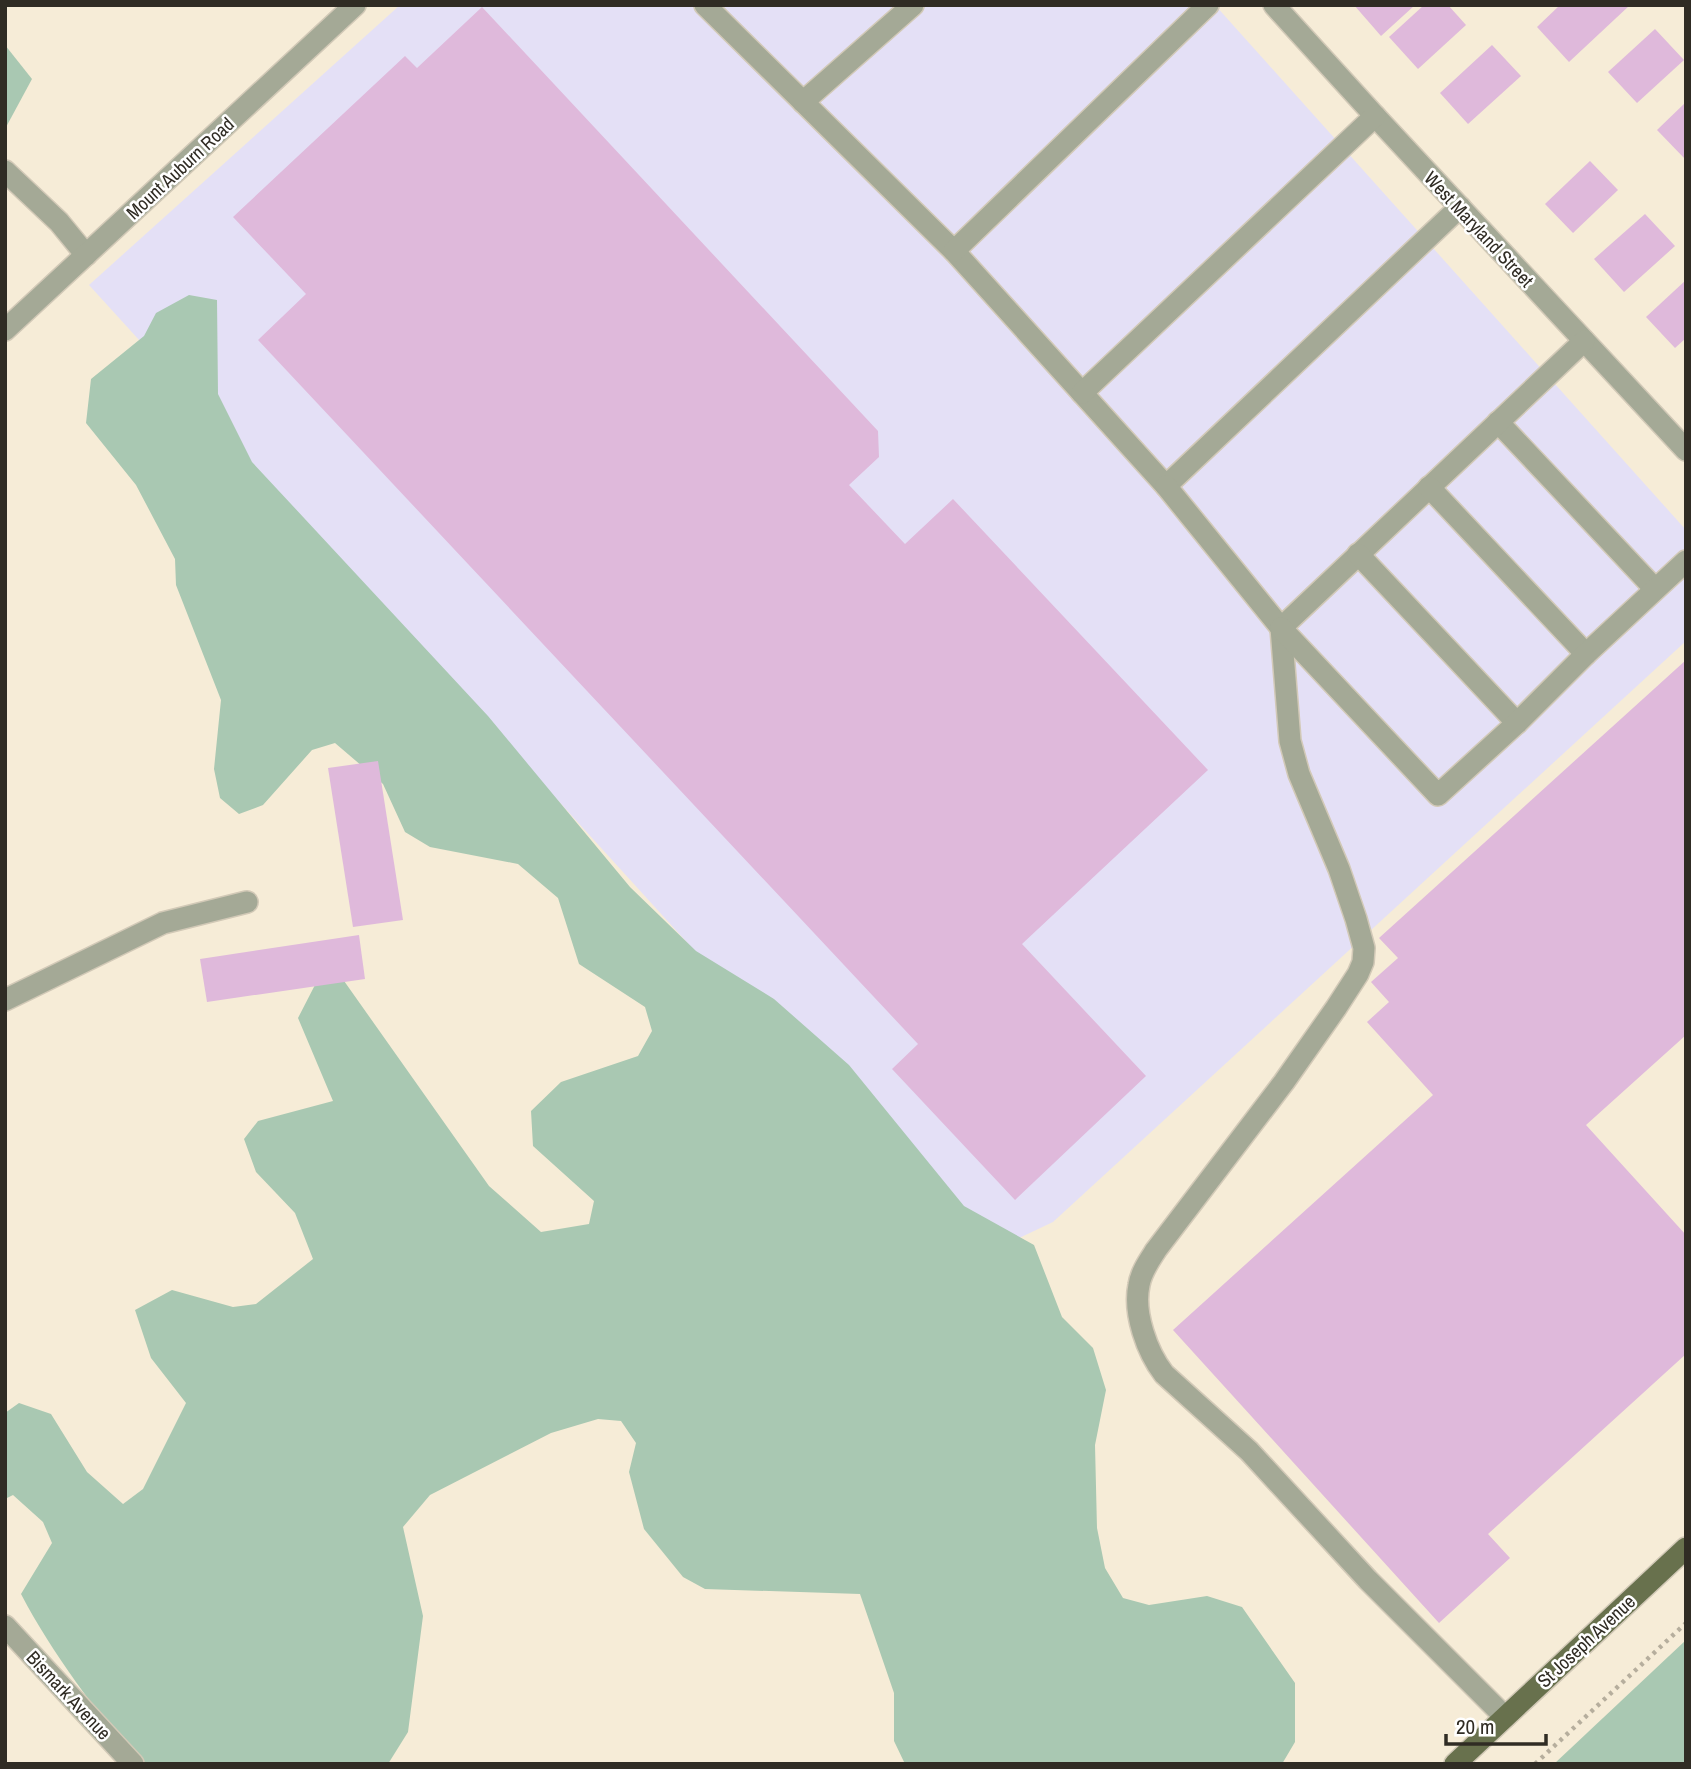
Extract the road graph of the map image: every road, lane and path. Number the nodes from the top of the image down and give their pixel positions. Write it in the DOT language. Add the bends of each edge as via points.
graph roads {
  1 [pos="355,5"];
  2 [pos="705,5"];
  3 [pos="913,5"];
  4 [pos="1208,5"];
  5 [pos="1274,5"];
  6 [pos="803,102"];
  7 [pos="1375,116"];
  8 [pos="5,171"];
  9 [pos="1460,207"];
  10 [pos="954,251"];
  11 [pos="86,255"];
  12 [pos="9,319"];
  13 [pos="1584,341"];
  14 [pos="1082,393"];
  15 [pos="1498,422"];
  16 [pos="1686,450"];
  17 [pos="1166,486"];
  18 [pos="1429,487"];
  19 [pos="1358,554"];
  20 [pos="1686,561"];
  21 [pos="1654,589"];
  22 [pos="1281,628"];
  23 [pos="1586,654"];
  24 [pos="1517,723"];
  25 [pos="247,902"];
  26 [pos="5,1000"];
  27 [pos="1686,1548"];
  28 [pos="1686,1623"];
  29 [pos="5,1626"];
  30 [pos="1505,1717"];
  31 [pos="132,1764"];
  32 [pos="1455,1764"];
  33 [pos="1535,1764"];
  1 -- 11 [label="street, Mount Auburn Road"];
  2 -- 6 [label="street"];
  3 -- 6 [label="street"];
  4 -- 10 [label="street"];
  5 -- 7 [label="street, West Maryland Street"];
  6 -- 10 [label="street"];
  7 -- 9 [label="street, West Maryland Street"];
  7 -- 14 [label="street"];
  8 -- 11 [label="street"];
  9 -- 13 [label="street, West Maryland Street"];
  9 -- 17 [label="street"];
  10 -- 14 [label="street"];
  11 -- 12 [label="street, Mount Auburn Road"];
  13 -- 15 [label="street"];
  13 -- 16 [label="street, West Maryland Street"];
  14 -- 17 [label="street"];
  15 -- 18 [label="street"];
  15 -- 21 [label="street"];
  17 -- 22 [label="street"];
  18 -- 19 [label="street"];
  18 -- 23 [label="street"];
  19 -- 22 [label="street"];
  19 -- 24 [label="street"];
  20 -- 21 [label="street"];
  21 -- 23 [label="street"];
  22 -- 24 [label="street" via="1438,795"];
  22 -- 30 [label="street" via="1290,741 1356,919 1363,962 1284,1082 1156,1250 1138,1287 1138,1309 1153,1360 1164,1374 1249,1451 1368,1580"];
  23 -- 24 [label="street"];
  25 -- 26 [label="street" via="163,922"];
  27 -- 30 [label="main road, St Joseph Avenue"];
  28 -- 33 [label="path"];
  29 -- 31 [label="street, Bismark Avenue"];
  30 -- 32 [label="main road, St Joseph Avenue"];
}
